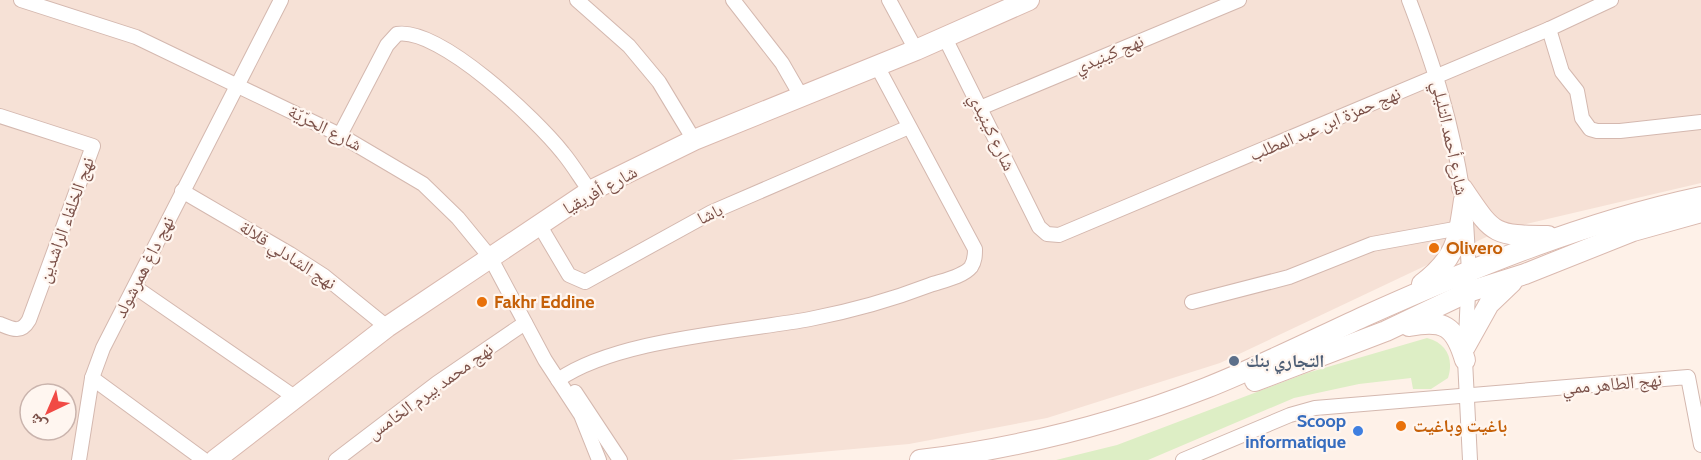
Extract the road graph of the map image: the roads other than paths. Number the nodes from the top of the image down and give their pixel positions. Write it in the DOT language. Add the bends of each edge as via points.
graph roads {
  1 [pos="21,0"];
  2 [pos="281,0"];
  3 [pos="577,0"];
  4 [pos="733,0"];
  5 [pos="889,0"];
  6 [pos="1028,0"];
  7 [pos="1239,0"];
  8 [pos="1409,0"];
  9 [pos="1611,0"];
  10 [pos="1549,29"];
  11 [pos="945,38"];
  12 [pos="916,50"];
  13 [pos="877,66"];
  14 [pos="1438,76"];
  15 [pos="237,84"];
  16 [pos="801,96"];
  17 [pos="980,108"];
  18 [pos="0,116"];
  19 [pos="1701,122"];
  20 [pos="909,127"];
  21 [pos="340,135"];
  22 [pos="694,140"];
  23 [pos="183,191"];
  24 [pos="590,191"];
  25 [pos="1463,194"];
  26 [pos="1701,197"];
  27 [pos="1701,212"];
  28 [pos="540,226"];
  29 [pos="1039,227"];
  30 [pos="1460,228"];
  31 [pos="1562,236"];
  32 [pos="490,258"];
  33 [pos="1469,271"];
  34 [pos="1525,274"];
  35 [pos="135,287"];
  36 [pos="1468,292"];
  37 [pos="1192,302"];
  38 [pos="1393,304"];
  39 [pos="0,324"];
  40 [pos="525,324"];
  41 [pos="387,327"];
  42 [pos="1386,331"];
  43 [pos="1465,353"];
  44 [pos="1694,377"];
  45 [pos="92,378"];
  46 [pos="561,378"];
  47 [pos="1467,397"];
  48 [pos="296,398"];
  49 [pos="1701,445"];
  50 [pos="79,460"];
  51 [pos="204,460"];
  52 [pos="215,460"];
  53 [pos="336,460"];
  54 [pos="598,460"];
  55 [pos="620,460"];
  56 [pos="920,460"];
  57 [pos="992,460"];
  58 [pos="1183,460"];
  59 [pos="1470,460"];
  1 -- 15 [label="street, شارع الحرّيّة" via="136,37"];
  2 -- 15 [label="street, نهج داغ همرشولد"];
  3 -- 22 [label="street" via="629,46 659,82"];
  4 -- 16 [label="street" via="782,63"];
  5 -- 12 [label="street"];
  6 -- 11 [label="main road, شارع أفريقيا"];
  7 -- 17 [label="street, نهج كينيدي"];
  8 -- 14 [label="street, شارع أحمد التليلي"];
  9 -- 10 [label="street, نهج حمزة ابن عبد المطلب"];
  10 -- 14 [label="street, نهج حمزة ابن عبد المطلب"];
  10 -- 19 [label="street" via="1562,72 1577,91 1582,118 1593,131"];
  11 -- 12 [label="main road, شارع أفريقيا"];
  11 -- 17 [label="street, شارع كينيدي"];
  12 -- 13 [label="main road, شارع أفريقيا"];
  13 -- 16 [label="main road, شارع أفريقيا"];
  13 -- 20 [label="street"];
  14 -- 25 [label="street, شارع أحمد التليلي"];
  14 -- 29 [label="street, نهج حمزة ابن عبد المطلب" via="1078,229 1053,235"];
  15 -- 21 [label="street, شارع الحرّيّة"];
  15 -- 23 [label="street, نهج داغ همرشولد"];
  16 -- 22 [label="main road, شارع أفريقيا"];
  17 -- 29 [label="street, شارع كينيدي"];
  18 -- 39 [label="street, نهج الخلفاء الراشدين" via="93,146 29,321 14,330"];
  20 -- 28 [label="street, باشا" via="712,212 585,282 569,275"];
  20 -- 46 [label="street" via="975,249 975,258 966,271 882,302 812,319 637,350 605,358"];
  21 -- 24 [label="street" via="392,38 405,33 425,39 461,60 497,87 563,153"];
  21 -- 32 [label="street, شارع الحرّيّة" via="423,184 458,218"];
  22 -- 24 [label="main road, شارع أفريقيا"];
  23 -- 35 [label="street, نهج داغ همرشولد"];
  23 -- 41 [label="street, نهج الشادلي قلالة" via="324,276"];
  24 -- 28 [label="main road, شارع أفريقيا"];
  25 -- 30 [label="main road"];
  25 -- 31 [label="main road" via="1494,231 1515,236"];
  25 -- 33 [label="street, شارع أحمد التليلي"];
  26 -- 31 [label="main road" via="1630,213"];
  27 -- 34 [label="main road" via="1633,231"];
  28 -- 32 [label="main road, شارع أفريقيا"];
  30 -- 37 [label="street" via="1372,244 1289,277"];
  30 -- 38 [label="main road" via="1447,262"];
  31 -- 33 [label="main road"];
  32 -- 40 [label="street, شارع الحرّيّة"];
  32 -- 41 [label="main road, شارع أفريقيا"];
  33 -- 36 [label="street, شارع أحمد التليلي"];
  33 -- 38 [label="main road"];
  34 -- 36 [label="main road"];
  34 -- 43 [label="main road" via="1489,304"];
  35 -- 45 [label="street, نهج داغ همرشولد"];
  35 -- 48 [label="street"];
  36 -- 42 [label="main road"];
  36 -- 43 [label="street, شارع أحمد التليلي"];
  38 -- 56 [label="main road" via="1206,388 1108,423"];
  40 -- 46 [label="street, شارع الحرّيّة" via="545,360"];
  40 -- 53 [label="street, نهج محمد بيرم الخامس" via="437,382"];
  41 -- 48 [label="main road, شارع أفريقيا"];
  42 -- 43 [label="main road" via="1433,322 1456,337"];
  42 -- 57 [label="main road" via="1111,433"];
  43 -- 47 [label="street, شارع أحمد التليلي"];
  44 -- 47 [label="street, نهج الطاهر ممي"];
  44 -- 49 [label="street, نهج الطاهر ممي"];
  45 -- 50 [label="street, نهج داغ همرشولد"];
  45 -- 51 [label="street"];
  46 -- 54 [label="street, شارع الحرّيّة" via="581,415"];
  46 -- 55 [label="street, شارع الحرّيّة"];
  47 -- 58 [label="street, نهج الطاهر ممي" via="1312,409"];
  47 -- 59 [label="street, شارع أحمد التليلي"];
  48 -- 52 [label="main road, شارع أفريقيا"];
}
